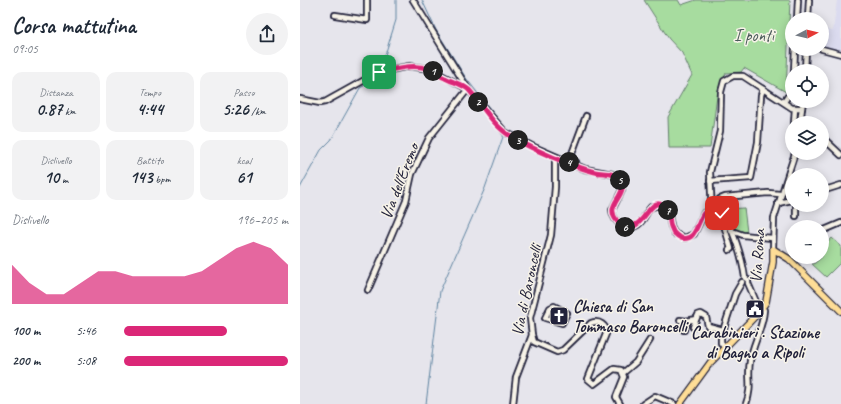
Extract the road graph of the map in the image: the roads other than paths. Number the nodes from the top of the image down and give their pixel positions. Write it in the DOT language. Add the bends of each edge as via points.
graph roads {
  1 [pos="367,0"];
  2 [pos="413,0"];
  3 [pos="798,0"];
  4 [pos="809,0"];
  5 [pos="797,12"];
  6 [pos="808,12"];
  7 [pos="335,15"];
  8 [pos="829,51"];
  9 [pos="841,54"];
  10 [pos="468,89"];
  11 [pos="763,89"];
  12 [pos="300,99"];
  13 [pos="784,102"];
  14 [pos="795,108"];
  15 [pos="802,108"];
  16 [pos="586,116"];
  17 [pos="794,116"];
  18 [pos="801,116"];
  19 [pos="829,144"];
  20 [pos="841,155"];
  21 [pos="553,156"];
  22 [pos="792,160"];
  23 [pos="585,169"];
  24 [pos="710,181"];
  25 [pos="841,185"];
  26 [pos="829,188"];
  27 [pos="780,194"];
  28 [pos="720,199"];
  29 [pos="785,202"];
  30 [pos="778,203"];
  31 [pos="796,212"];
  32 [pos="712,213"];
  33 [pos="796,216"];
  34 [pos="723,218"];
  35 [pos="840,225"];
  36 [pos="829,229"];
  37 [pos="732,231"];
  38 [pos="772,238"];
  39 [pos="773,249"];
  40 [pos="729,250"];
  41 [pos="744,280"];
  42 [pos="368,290"];
  43 [pos="762,308"];
  44 [pos="841,311"];
  45 [pos="545,318"];
  46 [pos="696,319"];
  47 [pos="680,320"];
  48 [pos="686,321"];
  49 [pos="693,327"];
  50 [pos="684,330"];
  51 [pos="723,330"];
  52 [pos="532,335"];
  53 [pos="650,340"];
  54 [pos="724,348"];
  55 [pos="623,373"];
  56 [pos="513,404"];
  57 [pos="620,404"];
  58 [pos="643,404"];
  59 [pos="674,404"];
  60 [pos="680,404"];
  61 [pos="746,404"];
  1 -- 7 [label="street" via="367,20"];
  2 -- 10 [label="street"];
  3 -- 5 [label="street"];
  4 -- 6 [label="street"];
  8 -- 9 [label="street"];
  10 -- 12 [label="street" via="430,69 410,66 379,72 325,102"];
  10 -- 21 [label="street" via="505,132"];
  10 -- 42 [label="street, Via dell'Eremo" via="429,138 412,174 406,201"];
  11 -- 13 [label="street"];
  11 -- 24 [label="street" via="758,142 751,178"];
  11 -- 24 [label="street" via="738,75 729,77 722,84 720,131"];
  14 -- 17 [label="street"];
  15 -- 18 [label="street"];
  16 -- 23 [label="street" via="570,159"];
  19 -- 20 [label="street"];
  21 -- 23 [label="street"];
  21 -- 52 [label="street, Via di Baroncelli" via="555,187 551,235 530,318"];
  22 -- 27 [label="street, Via Roma"];
  23 -- 32 [label="street" via="612,174 619,179 622,190 613,205 612,213 623,226 637,226 649,208 660,205 668,211 675,234 680,238 687,238 694,234 703,215"];
  24 -- 32 [label="street"];
  25 -- 26 [label="street"];
  27 -- 28 [label="street"];
  27 -- 30 [label="street, Via Roma"];
  28 -- 32 [label="street"];
  28 -- 34 [label="street"];
  29 -- 30 [label="street"];
  30 -- 38 [label="street, Via Roma"];
  31 -- 33 [label="street"];
  32 -- 34 [label="street"];
  34 -- 37 [label="street"];
  34 -- 40 [label="street" via="731,249"];
  35 -- 36 [label="street"];
  37 -- 38 [label="street" via="743,235"];
  37 -- 41 [label="street"];
  38 -- 39 [label="street, Via Roma"];
  39 -- 43 [label="main road, Via Roma" via="768,295"];
  39 -- 44 [label="main road" via="790,259"];
  41 -- 43 [label="street" via="748,280 757,304"];
  41 -- 51 [label="street" via="735,294"];
  43 -- 54 [label="main road, Via Roma"];
  43 -- 61 [label="street" via="763,319 750,359 750,391"];
  45 -- 45 [label="street, Via di Baroncelli" via="562,323 567,313 554,306"];
  46 -- 48 [label="street"];
  46 -- 49 [label="street"];
  46 -- 51 [label="street" via="701,314 706,317 708,326"];
  47 -- 48 [label="street"];
  48 -- 50 [label="street"];
  51 -- 54 [label="street" via="721,339"];
  52 -- 55 [label="street" via="534,342 557,352 563,350 591,323 599,322 605,327 606,334 588,379 594,384 614,369"];
  52 -- 56 [label="street, Via di Baroncelli" via="516,378"];
  53 -- 55 [label="street" via="636,362"];
  54 -- 60 [label="main road, Via Roma"];
  55 -- 57 [label="street" via="616,397"];
  58 -- 59 [label="street" via="655,396"];
}
